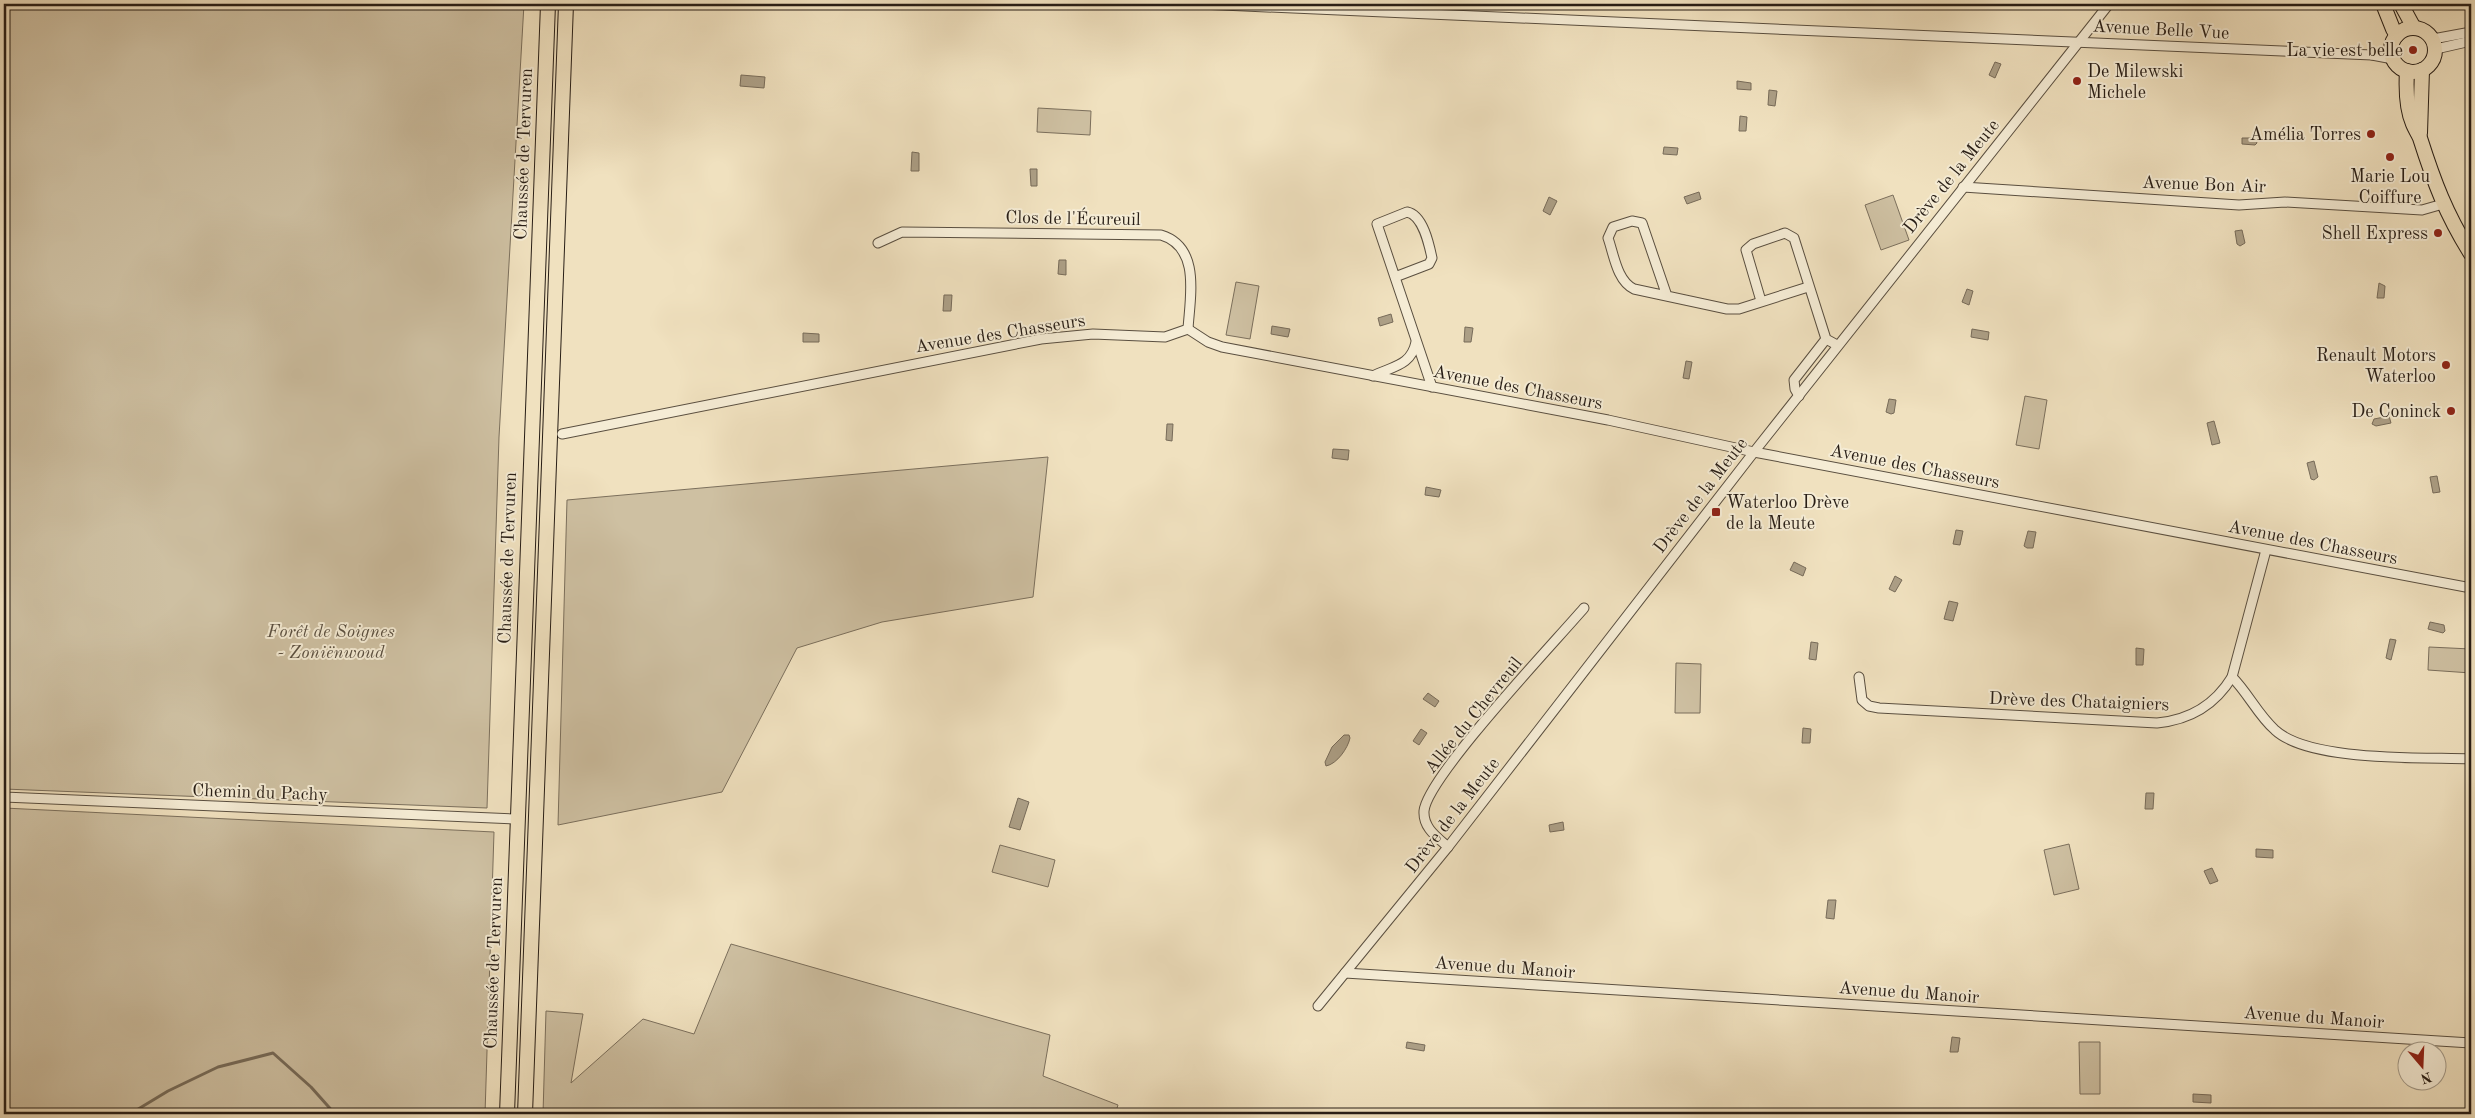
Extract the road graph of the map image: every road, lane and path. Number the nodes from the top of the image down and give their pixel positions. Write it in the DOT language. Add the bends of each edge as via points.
graph roads {
  1 [pos="548,4"];
  2 [pos="566,4"];
  3 [pos="1200,4"];
  4 [pos="2109,4"];
  5 [pos="2383,4"];
  6 [pos="2401,4"];
  7 [pos="2414,28"];
  8 [pos="2471,32"];
  9 [pos="2397,35"];
  10 [pos="2471,41"];
  11 [pos="2079,42"];
  12 [pos="2434,44"];
  13 [pos="2392,54"];
  14 [pos="2422,70"];
  15 [pos="2406,71"];
  16 [pos="2420,136"];
  17 [pos="1963,187"];
  18 [pos="2443,204"];
  19 [pos="878,243"];
  20 [pos="2470,249"];
  21 [pos="1395,277"];
  22 [pos="1808,287"];
  23 [pos="1667,296"];
  24 [pos="1761,301"];
  25 [pos="1188,329"];
  26 [pos="1826,339"];
  27 [pos="1416,342"];
  28 [pos="1838,346"];
  29 [pos="1373,376"];
  30 [pos="1432,387"];
  31 [pos="1799,396"];
  32 [pos="562,434"];
  33 [pos="1754,452"];
  34 [pos="2266,550"];
  35 [pos="2471,588"];
  36 [pos="1584,608"];
  37 [pos="1859,677"];
  38 [pos="2232,677"];
  39 [pos="2471,759"];
  40 [pos="4,797"];
  41 [pos="516,819"];
  42 [pos="1448,847"];
  43 [pos="1346,973"];
  44 [pos="1318,1006"];
  45 [pos="2471,1043"];
  46 [pos="507,1114"];
  47 [pos="525,1114"];
  1 -- 41 [label="main road, Chaussée de Tervuren"];
  2 -- 47 [label="main road, Chaussée de Tervuren"];
  3 -- 11 [label="street, Avenue Belle Vue"];
  4 -- 11 [label="street, Drève de la Meute"];
  5 -- 9 [label="main road"];
  6 -- 7 [label="main road"];
  7 -- 9 [label="main road"];
  7 -- 12 [label="main road" via="2425,31"];
  8 -- 12 [label="street"];
  9 -- 13 [label="main road"];
  10 -- 12 [label="street"];
  11 -- 13 [label="street, Avenue Belle Vue"];
  11 -- 17 [label="street, Drève de la Meute"];
  12 -- 14 [label="main road" via="2435,57"];
  13 -- 15 [label="main road"];
  14 -- 15 [label="main road"];
  14 -- 16 [label="main road"];
  15 -- 16 [label="main road" via="2408,104"];
  16 -- 18 [label="main road"];
  17 -- 18 [label="street, Avenue Bon Air" via="2239,205 2285,202 2422,210"];
  17 -- 28 [label="street, Drève de la Meute"];
  18 -- 20 [label="main road"];
  19 -- 25 [label="street, Clos de l'Écureuil" via="902,232 1161,235 1172,238 1187,256 1190,268"];
  21 -- 21 [label="street" via="1377,224 1412,213 1418,218 1432,258 1429,264"];
  21 -- 27 [label="street"];
  22 -- 24 [label="street"];
  22 -- 24 [label="street" via="1794,238 1785,233 1752,244 1746,250"];
  22 -- 26 [label="street"];
  23 -- 23 [label="street" via="1627,286 1608,238 1613,227 1632,221 1642,224"];
  23 -- 24 [label="street" via="1727,309"];
  25 -- 29 [label="street, Avenue des Chasseurs" via="1222,347"];
  25 -- 32 [label="street, Avenue des Chasseurs" via="1165,337 1093,334 1041,340"];
  26 -- 28 [label="street"];
  26 -- 31 [label="street" via="1794,380"];
  27 -- 29 [label="street" via="1406,362"];
  27 -- 30 [label="street"];
  28 -- 31 [label="street, Drève de la Meute"];
  29 -- 30 [label="street, Avenue des Chasseurs"];
  30 -- 33 [label="street, Avenue des Chasseurs"];
  31 -- 33 [label="street, Drève de la Meute"];
  33 -- 34 [label="street, Avenue des Chasseurs"];
  33 -- 42 [label="street, Drève de la Meute"];
  34 -- 35 [label="street, Avenue des Chasseurs"];
  34 -- 38 [label="street, Drève des Chataigniers"];
  36 -- 42 [label="street, Allée du Chevreuil" via="1450,762 1426,802 1427,827"];
  37 -- 38 [label="street, Drève des Chataigniers" via="1862,700 1879,708 2157,724 2192,715 2223,691"];
  38 -- 39 [label="street" via="2276,731 2295,743 2341,753"];
  40 -- 41 [label="street, Chemin du Pachy"];
  41 -- 46 [label="main road, Chaussée de Tervuren"];
  42 -- 43 [label="street, Drève de la Meute"];
  43 -- 44 [label="street, Drève de la Meute"];
  43 -- 45 [label="street, Avenue du Manoir"];
}
